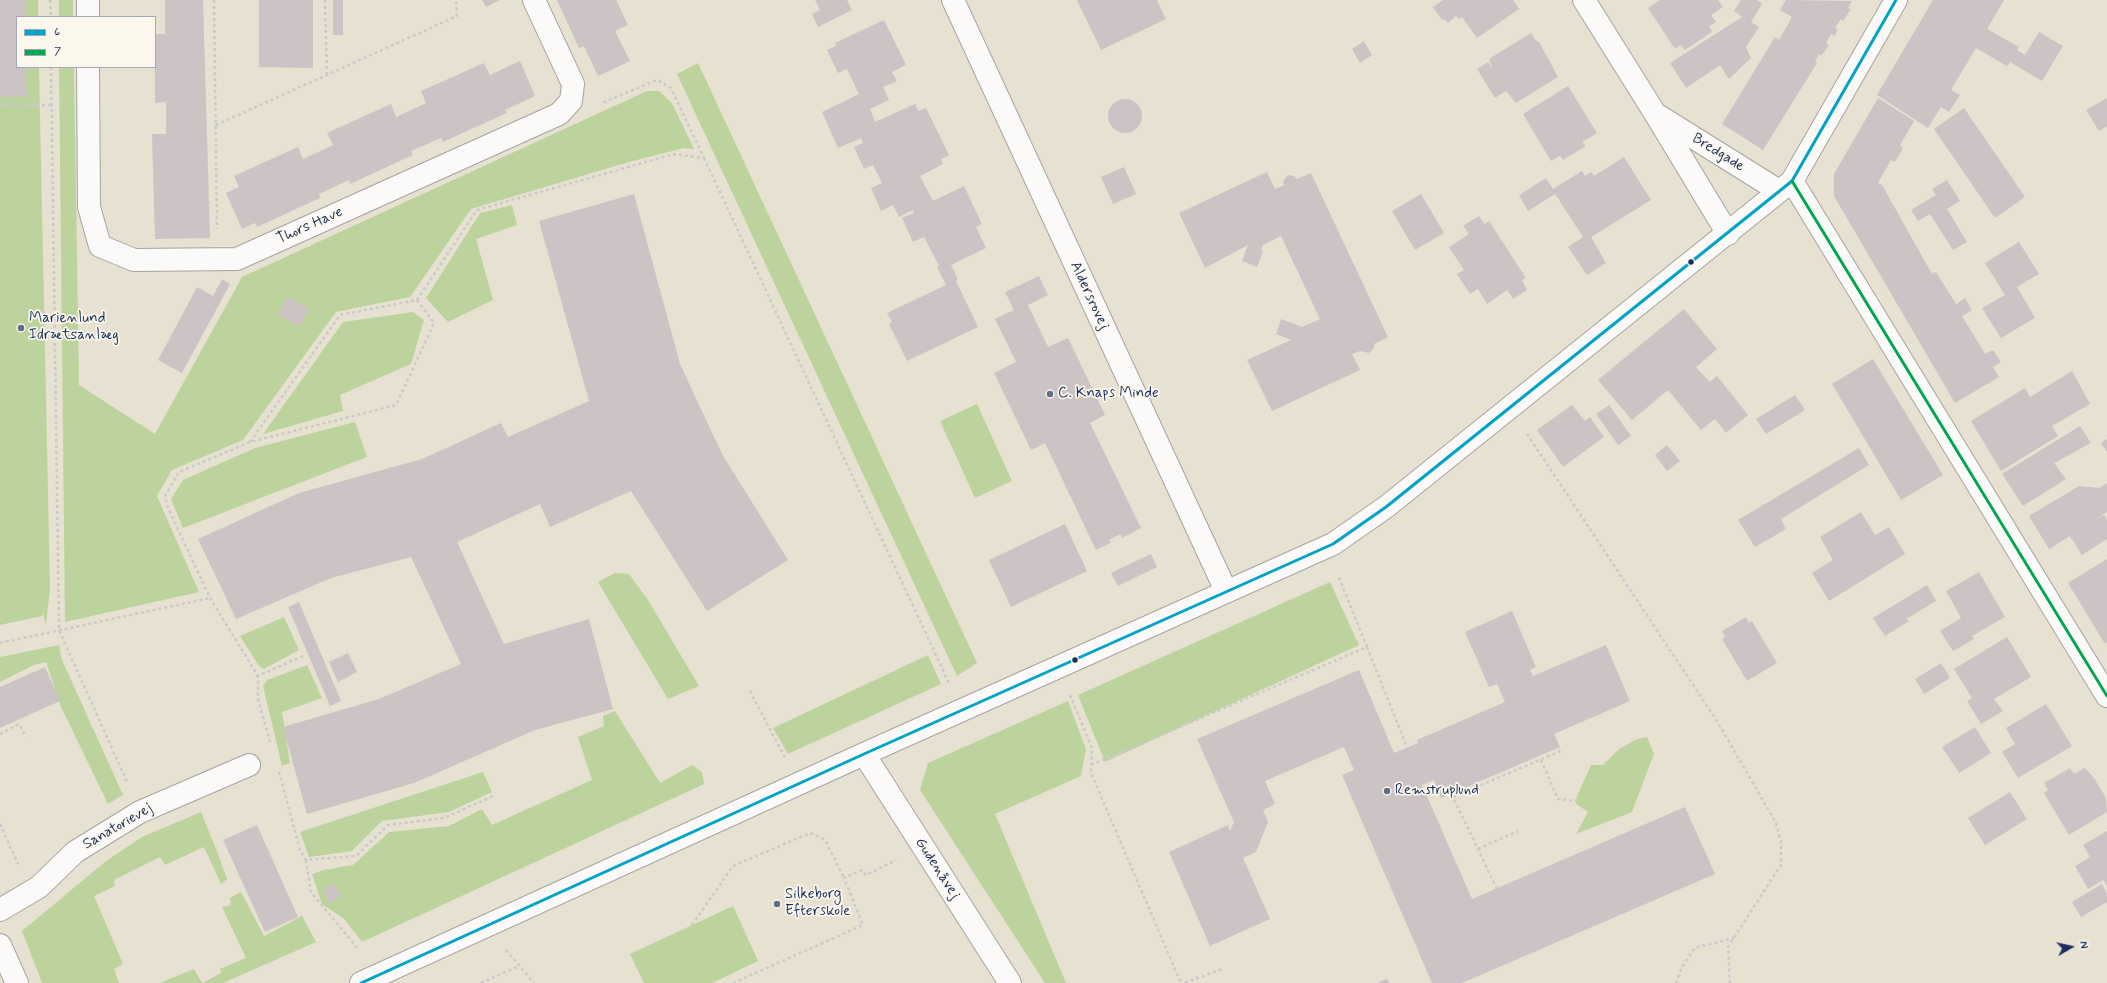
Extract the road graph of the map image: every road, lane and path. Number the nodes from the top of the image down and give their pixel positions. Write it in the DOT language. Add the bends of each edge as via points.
graph roads {
  1 [pos="50,0"];
  2 [pos="88,0"];
  3 [pos="214,0"];
  4 [pos="326,0"];
  5 [pos="456,0"];
  6 [pos="534,0"];
  7 [pos="953,0"];
  8 [pos="1584,0"];
  9 [pos="1896,0"];
  10 [pos="51,16"];
  11 [pos="88,16"];
  12 [pos="51,68"];
  13 [pos="88,68"];
  14 [pos="327,75"];
  15 [pos="571,102"];
  16 [pos="0,105"];
  17 [pos="52,105"];
  18 [pos="1656,115"];
  19 [pos="216,125"];
  20 [pos="704,158"];
  21 [pos="1786,186"];
  22 [pos="1728,234"];
  23 [pos="218,259"];
  24 [pos="417,300"];
  25 [pos="1510,408"];
  26 [pos="250,442"];
  27 [pos="1342,583"];
  28 [pos="1226,591"];
  29 [pos="210,598"];
  30 [pos="59,630"];
  31 [pos="0,643"];
  32 [pos="1367,647"];
  33 [pos="305,655"];
  34 [pos="1058,667"];
  35 [pos="258,676"];
  36 [pos="750,691"];
  37 [pos="2107,696"];
  38 [pos="962,710"];
  39 [pos="0,734"];
  40 [pos="26,737"];
  41 [pos="271,745"];
  42 [pos="1407,747"];
  43 [pos="1563,750"];
  44 [pos="864,754"];
  45 [pos="1541,760"];
  46 [pos="249,765"];
  47 [pos="1091,765"];
  48 [pos="277,767"];
  49 [pos="799,784"];
  50 [pos="493,796"];
  51 [pos="1576,800"];
  52 [pos="140,812"];
  53 [pos="0,824"];
  54 [pos="1518,831"];
  55 [pos="923,847"];
  56 [pos="1478,849"];
  57 [pos="306,860"];
  58 [pos="844,878"];
  59 [pos="1497,889"];
  60 [pos="31,892"];
  61 [pos="0,910"];
  62 [pos="490,924"];
  63 [pos="692,925"];
  64 [pos="1734,938"];
  65 [pos="0,945"];
  66 [pos="519,966"];
  67 [pos="1222,968"];
  68 [pos="369,979"];
  69 [pos="17,983"];
  70 [pos="481,983"];
  71 [pos="534,983"];
  72 [pos="732,983"];
  73 [pos="1010,983"];
  74 [pos="1181,983"];
  75 [pos="1185,983"];
  76 [pos="1676,983"];
  77 [pos="1730,983"];
  1 -- 10 [label="path"];
  2 -- 11 [label="street"];
  3 -- 19 [label="path"];
  4 -- 14 [label="path"];
  5 -- 14 [label="path" via="457,16"];
  6 -- 15 [label="street" via="573,84"];
  7 -- 28 [label="street, Aldersrovej"];
  8 -- 18 [label="street, Bredgade"];
  9 -- 21 [label="street"];
  12 -- 17 [label="path"];
  13 -- 23 [label="street, Thors Have" via="89,207 100,246 134,260"];
  14 -- 19 [label="path"];
  15 -- 20 [label="path" via="592,107 657,80 670,88"];
  15 -- 23 [label="street, Thors Have" via="559,114 244,256 237,259"];
  16 -- 17 [label="path"];
  17 -- 30 [label="path"];
  18 -- 21 [label="street, Bredgade"];
  18 -- 22 [label="street, Bredgade"];
  19 -- 23 [label="path"];
  20 -- 24 [label="path" via="674,154 486,205 477,210"];
  20 -- 38 [label="path"];
  21 -- 22 [label="street"];
  21 -- 37 [label="street"];
  22 -- 25 [label="street"];
  24 -- 26 [label="path" via="340,315"];
  24 -- 26 [label="path" via="434,323 396,405"];
  25 -- 28 [label="street" via="1386,506 1333,544"];
  25 -- 64 [label="path" via="1717,721 1776,824 1781,842 1781,865"];
  26 -- 29 [label="path" via="179,472 165,496 168,508"];
  27 -- 32 [label="path"];
  28 -- 34 [label="street"];
  29 -- 30 [label="path"];
  29 -- 35 [label="path"];
  30 -- 31 [label="path"];
  30 -- 52 [label="path"];
  32 -- 42 [label="path"];
  32 -- 47 [label="path"];
  33 -- 35 [label="path"];
  34 -- 38 [label="street"];
  34 -- 47 [label="path" via="1092,748"];
  35 -- 41 [label="path" via="258,699"];
  36 -- 49 [label="path"];
  38 -- 44 [label="street"];
  39 -- 40 [label="path" via="19,724"];
  43 -- 45 [label="path"];
  44 -- 49 [label="street"];
  44 -- 55 [label="street, Gudenåvej"];
  45 -- 51 [label="path" via="1558,799"];
  45 -- 56 [label="path" via="1454,797"];
  46 -- 52 [label="street, Sanatorievej"];
  47 -- 74 [label="path" via="1091,773"];
  48 -- 57 [label="path" via="300,850"];
  49 -- 62 [label="street"];
  50 -- 57 [label="path" via="444,818 388,825 356,856"];
  52 -- 60 [label="street, Sanatorievej" via="75,852"];
  53 -- 60 [label="path"];
  54 -- 56 [label="path"];
  55 -- 58 [label="path" via="866,875 862,870"];
  55 -- 73 [label="street, Gudenåvej"];
  56 -- 59 [label="path"];
  57 -- 68 [label="path" via="311,892 343,930"];
  58 -- 63 [label="path" via="826,840 810,833 733,866"];
  58 -- 72 [label="path" via="863,925"];
  60 -- 61 [label="street, Sanatorievej"];
  62 -- 66 [label="path"];
  62 -- 68 [label="street"];
  64 -- 76 [label="path" via="1695,948 1682,967"];
  64 -- 77 [label="path" via="1728,947"];
  65 -- 69 [label="street"];
  66 -- 70 [label="path"];
  66 -- 71 [label="path"];
  67 -- 75 [label="path"];
}
